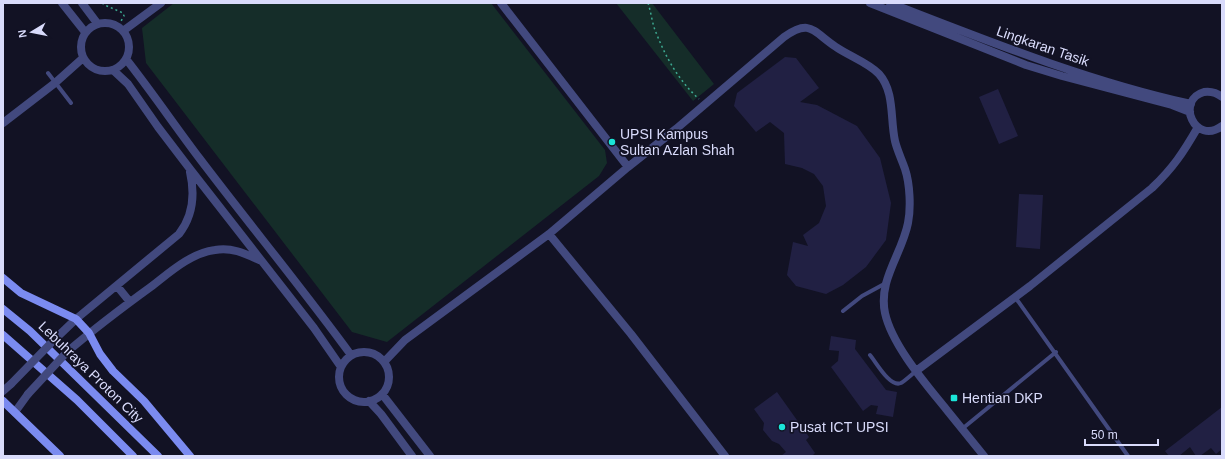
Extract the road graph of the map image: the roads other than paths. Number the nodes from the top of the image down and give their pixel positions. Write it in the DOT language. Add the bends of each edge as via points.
graph roads {
  1 [pos="62,3"];
  2 [pos="82,3"];
  3 [pos="161,3"];
  4 [pos="501,3"];
  5 [pos="870,3"];
  6 [pos="890,3"];
  7 [pos="97,23"];
  8 [pos="121,28"];
  9 [pos="85,32"];
  10 [pos="83,58"];
  11 [pos="126,60"];
  12 [pos="113,70"];
  13 [pos="48,73"];
  14 [pos="55,83"];
  15 [pos="1221,95"];
  16 [pos="71,103"];
  17 [pos="1191,104"];
  18 [pos="1190,112"];
  19 [pos="3,123"];
  20 [pos="1222,126"];
  21 [pos="1198,127"];
  22 [pos="628,167"];
  23 [pos="190,170"];
  24 [pos="549,234"];
  25 [pos="261,261"];
  26 [pos="3,278"];
  27 [pos="886,283"];
  28 [pos="117,286"];
  29 [pos="1015,297"];
  30 [pos="130,302"];
  31 [pos="3,309"];
  32 [pos="843,311"];
  33 [pos="76,319"];
  34 [pos="89,333"];
  35 [pos="3,335"];
  36 [pos="1056,352"];
  37 [pos="351,355"];
  38 [pos="870,355"];
  39 [pos="384,362"];
  40 [pos="341,367"];
  41 [pos="916,371"];
  42 [pos="3,391"];
  43 [pos="382,394"];
  44 [pos="3,401"];
  45 [pos="369,401"];
  46 [pos="15,412"];
  47 [pos="962,429"];
  48 [pos="60,456"];
  49 [pos="133,456"];
  50 [pos="158,456"];
  51 [pos="190,456"];
  52 [pos="412,456"];
  53 [pos="430,456"];
  54 [pos="725,456"];
  55 [pos="984,456"];
  56 [pos="1128,456"];
  1 -- 9 [label="street"];
  2 -- 7 [label="street"];
  3 -- 8 [label="street"];
  4 -- 22 [label="street"];
  5 -- 18 [label="street" via="1026,65"];
  6 -- 17 [label="street, Lingkaran Tasik" via="1035,59"];
  7 -- 8 [label="street" via="112,23"];
  7 -- 9 [label="street"];
  8 -- 11 [label="street" via="129,45"];
  9 -- 10 [label="street" via="81,45"];
  10 -- 12 [label="street" via="96,69"];
  10 -- 14 [label="street"];
  11 -- 12 [label="street"];
  11 -- 37 [label="street"];
  12 -- 23 [label="street" via="128,84"];
  13 -- 14 [label="lane"];
  14 -- 16 [label="lane"];
  14 -- 19 [label="street"];
  15 -- 17 [label="street" via="1214,92 1200,94"];
  17 -- 18 [label="street"];
  18 -- 21 [label="street"];
  20 -- 21 [label="street" via="1210,131"];
  21 -- 29 [label="street" via="1169,172 1152,188"];
  22 -- 24 [label="street"];
  22 -- 27 [label="street" via="784,37 795,29 813,29 879,74 889,94 895,142 906,171 909,199 908,223"];
  23 -- 25 [label="street"];
  23 -- 28 [label="street" via="193,200 186,225 179,234"];
  24 -- 39 [label="street" via="405,340"];
  24 -- 54 [label="street" via="631,334"];
  25 -- 30 [label="street" via="232,249 199,254"];
  25 -- 40 [label="street"];
  26 -- 33 [label="main road" via="21,293"];
  27 -- 32 [label="lane" via="862,296"];
  27 -- 41 [label="street" via="883,298 885,313 897,343"];
  28 -- 30 [label="street"];
  28 -- 33 [label="street"];
  29 -- 36 [label="lane"];
  29 -- 41 [label="street"];
  30 -- 34 [label="street"];
  31 -- 50 [label="main road, Lebuhraya Proton City" via="30,331"];
  33 -- 34 [label="main road"];
  33 -- 42 [label="street, bridge"];
  34 -- 46 [label="street, bridge" via="67,352"];
  34 -- 51 [label="main road" via="113,371 144,401"];
  35 -- 49 [label="main road" via="77,400"];
  36 -- 47 [label="lane"];
  36 -- 56 [label="lane"];
  37 -- 39 [label="street" via="358,352 372,353"];
  37 -- 40 [label="street"];
  38 -- 41 [label="lane" via="890,382 901,383"];
  39 -- 43 [label="street" via="389,378"];
  40 -- 45 [label="street" via="339,380 345,393 356,400"];
  41 -- 47 [label="street"];
  43 -- 45 [label="street"];
  43 -- 53 [label="street"];
  44 -- 46 [label="main road"];
  45 -- 52 [label="street"];
  46 -- 48 [label="main road"];
  47 -- 55 [label="street"];
}
